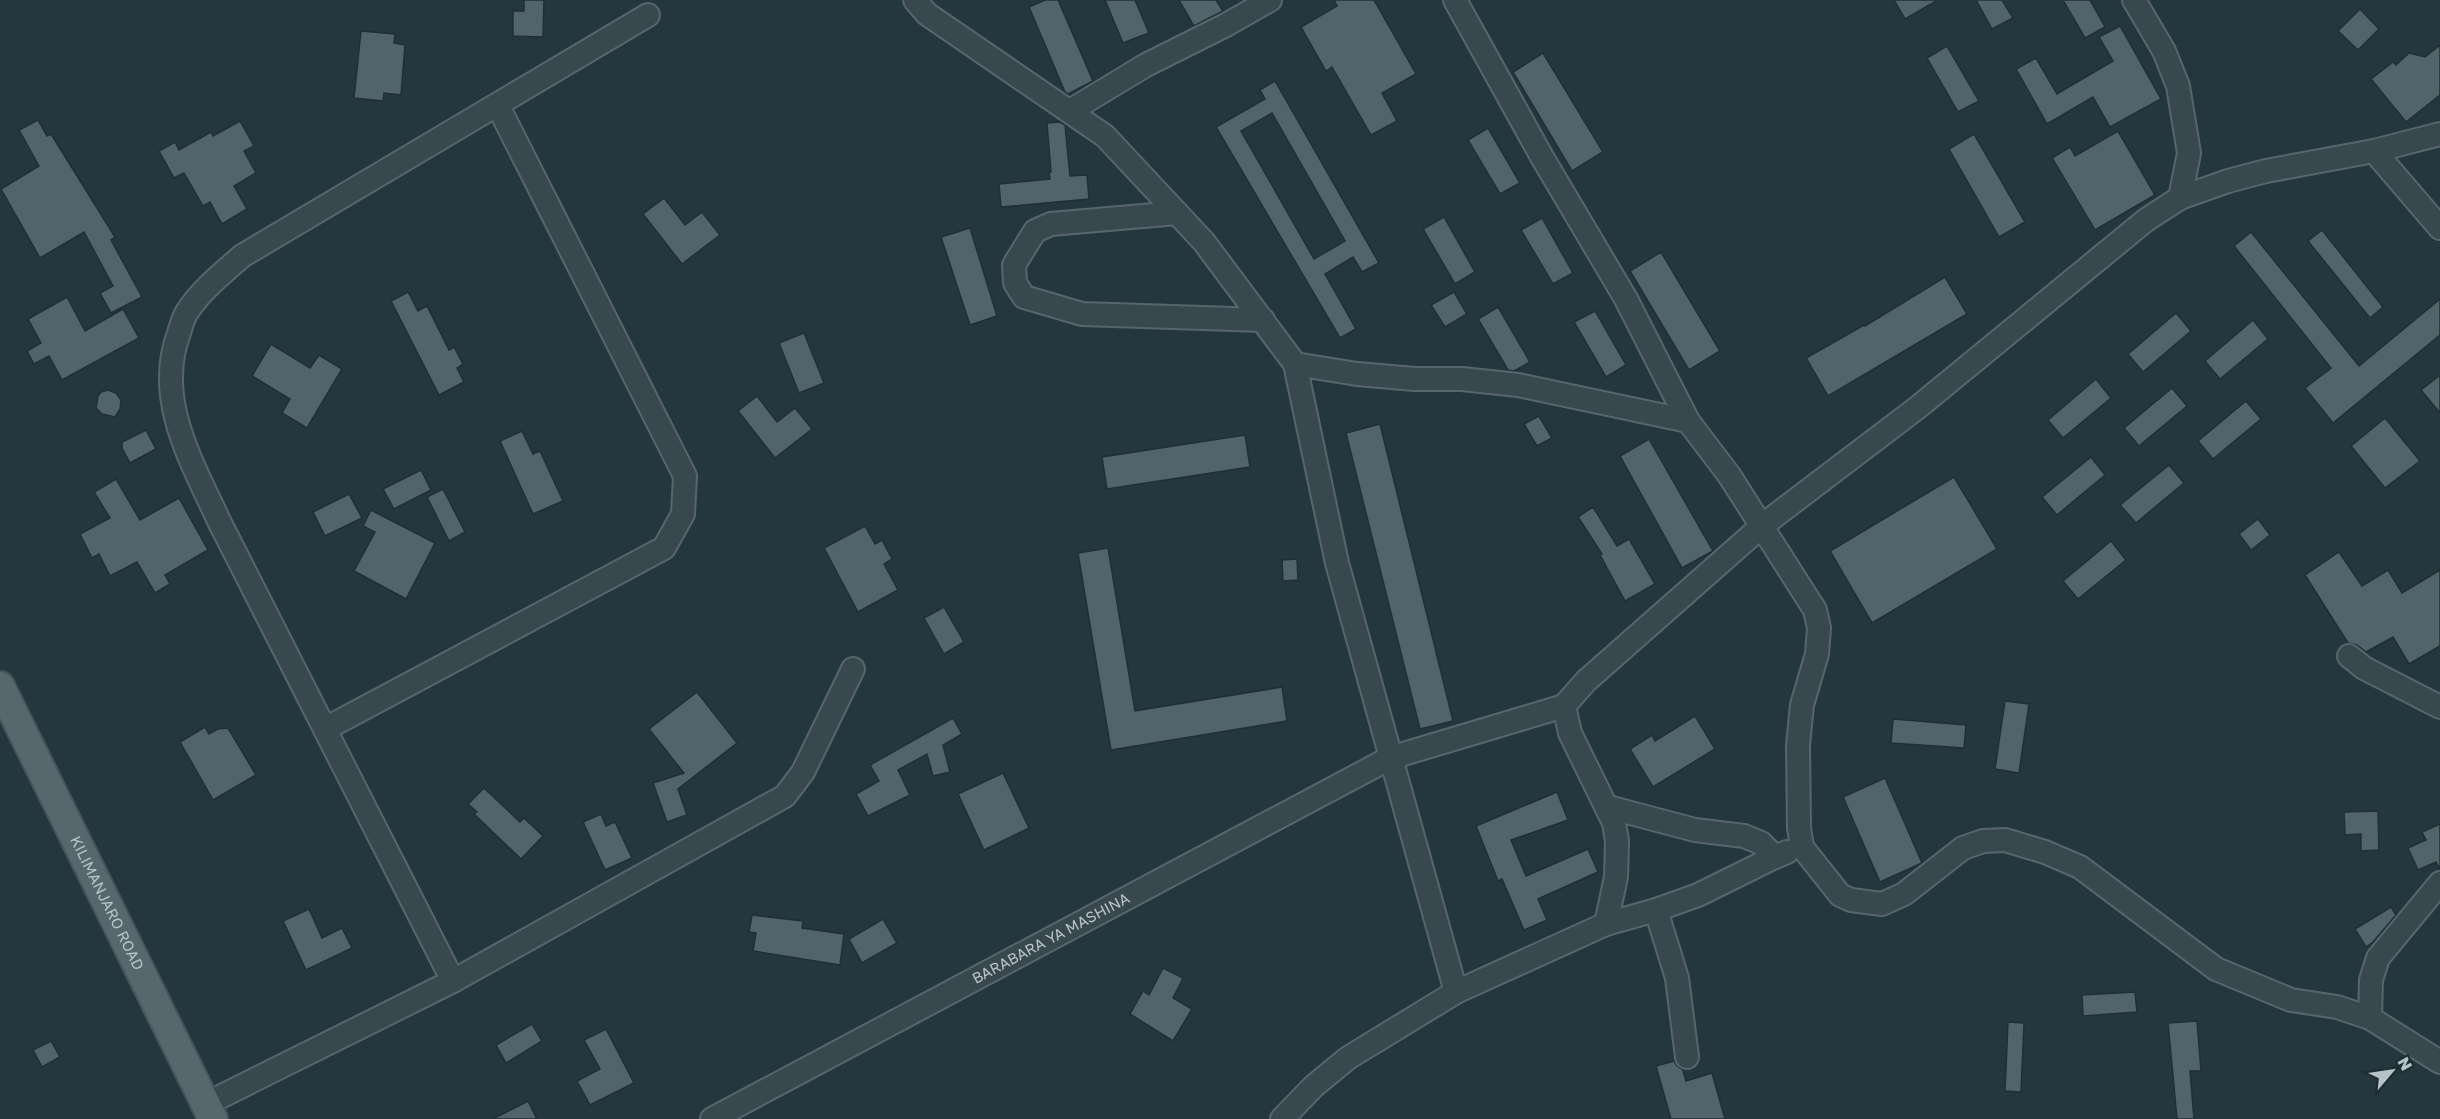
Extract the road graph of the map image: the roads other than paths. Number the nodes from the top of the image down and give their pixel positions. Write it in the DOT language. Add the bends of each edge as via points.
graph roads {
  1 [pos="915,0"];
  2 [pos="1269,0"];
  3 [pos="1455,0"];
  4 [pos="2134,0"];
  5 [pos="648,15"];
  6 [pos="498,106"];
  7 [pos="1070,111"];
  8 [pos="2440,134"];
  9 [pos="2374,151"];
  10 [pos="2180,198"];
  11 [pos="1178,213"];
  12 [pos="2440,228"];
  13 [pos="1263,320"];
  14 [pos="1295,364"];
  15 [pos="1688,421"];
  16 [pos="1763,525"];
  17 [pos="2349,656"];
  18 [pos="853,669"];
  19 [pos="0,686"];
  20 [pos="1564,706"];
  21 [pos="2440,707"];
  22 [pos="325,729"];
  23 [pos="1390,758"];
  24 [pos="1608,807"];
  25 [pos="1802,846"];
  26 [pos="1775,857"];
  27 [pos="2440,883"];
  28 [pos="1656,910"];
  29 [pos="1606,924"];
  30 [pos="453,981"];
  31 [pos="1456,993"];
  32 [pos="2370,1018"];
  33 [pos="1687,1057"];
  34 [pos="2440,1062"];
  35 [pos="208,1112"];
  36 [pos="712,1119"];
  37 [pos="1282,1119"];
  1 -- 7 [label="street" via="927,14"];
  2 -- 7 [label="street" via="1146,65"];
  3 -- 15 [label="street" via="1626,299"];
  4 -- 10 [label="street" via="2164,51 2178,86 2189,153"];
  5 -- 6 [label="street"];
  6 -- 22 [label="street" via="242,256 186,313 171,354 174,416 192,462"];
  6 -- 22 [label="street" via="685,476 683,514 664,548"];
  7 -- 11 [label="street" via="1105,136"];
  8 -- 9 [label="street"];
  9 -- 10 [label="street" via="2266,171"];
  9 -- 12 [label="street"];
  10 -- 16 [label="street" via="2146,220 1917,408"];
  11 -- 13 [label="street"];
  11 -- 13 [label="street" via="1051,224 1035,231 1014,266 1015,283 1024,297 1082,314"];
  13 -- 14 [label="street"];
  14 -- 15 [label="street" via="1357,374 1518,385"];
  14 -- 23 [label="street" via="1337,563"];
  15 -- 16 [label="street"];
  16 -- 20 [label="street" via="1586,681"];
  16 -- 25 [label="street" via="1815,610 1819,628 1817,654 1802,705 1798,745"];
  17 -- 21 [label="street" via="2364,668"];
  18 -- 30 [label="street" via="803,772 786,796"];
  19 -- 35 [label="main road, KILIMANJARO ROAD"];
  20 -- 23 [label="street, BARABARA YA MASHINA"];
  20 -- 24 [label="street" via="1570,734"];
  22 -- 30 [label="street"];
  23 -- 31 [label="street"];
  23 -- 36 [label="street, BARABARA YA MASHINA"];
  24 -- 26 [label="street" via="1695,830 1744,836 1761,843"];
  24 -- 29 [label="street" via="1617,841 1617,878"];
  25 -- 26 [label="street"];
  25 -- 32 [label="street" via="1840,895 1875,904 1904,894 1963,848 2005,840 2045,852 2080,867 2216,969 2290,1000 2337,1007"];
  26 -- 28 [label="street" via="1698,895"];
  27 -- 32 [label="street" via="2378,958 2371,980"];
  28 -- 29 [label="street"];
  28 -- 33 [label="street" via="1677,978"];
  29 -- 31 [label="street"];
  30 -- 35 [label="street"];
  31 -- 37 [label="street" via="1348,1058"];
  32 -- 34 [label="street"];
}
